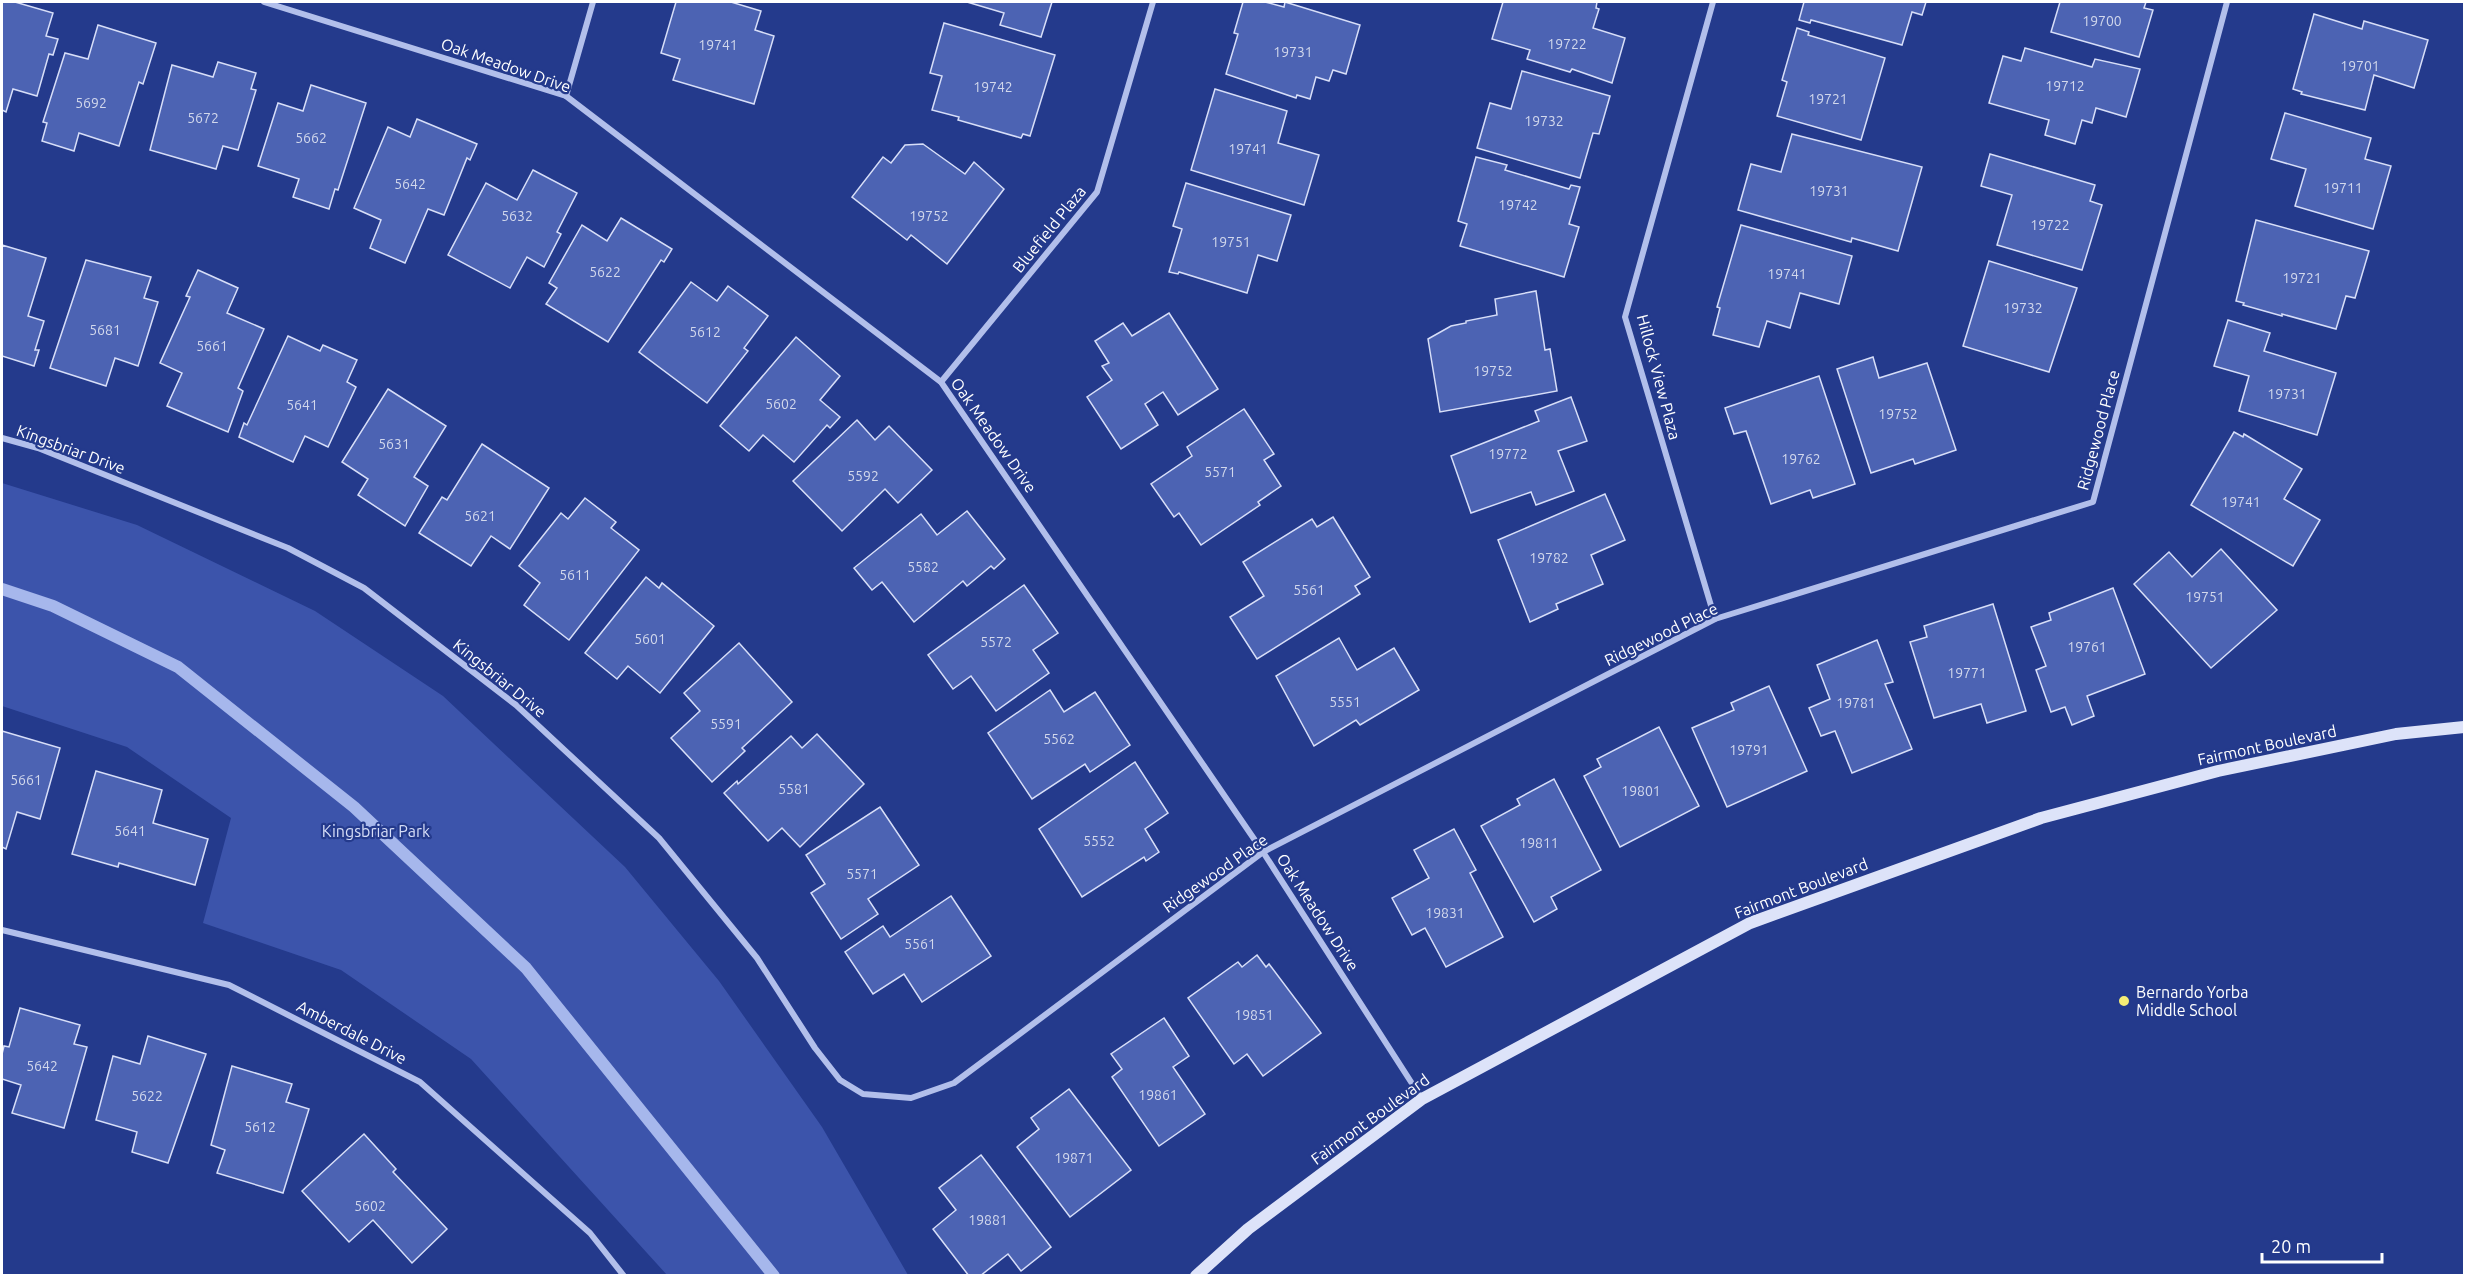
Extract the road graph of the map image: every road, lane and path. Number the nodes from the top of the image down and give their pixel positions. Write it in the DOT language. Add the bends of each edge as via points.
graph roads {
  1 [pos="264,2"];
  2 [pos="593,2"];
  3 [pos="1153,2"];
  4 [pos="1713,2"];
  5 [pos="2227,2"];
  6 [pos="566,96"];
  7 [pos="941,382"];
  8 [pos="2,438"];
  9 [pos="1715,619"];
  10 [pos="2464,727"];
  11 [pos="1263,852"];
  12 [pos="2,930"];
  13 [pos="863,1094"];
  14 [pos="1422,1099"];
  15 [pos="624,1275"];
  16 [pos="1196,1275"];
  1 -- 6 [label="street, Oak Meadow Drive"];
  2 -- 6 [label="street"];
  3 -- 7 [label="street, Bluefield Plaza" via="1097,192"];
  4 -- 9 [label="street, Hillock View Plaza" via="1625,317"];
  5 -- 9 [label="street, Ridgewood Place" via="2093,502"];
  6 -- 7 [label="street, Oak Meadow Drive"];
  7 -- 11 [label="street, Oak Meadow Drive"];
  8 -- 13 [label="street, Kingsbriar Drive" via="38,448 288,548 373,596 516,705 658,838 757,958 840,1080"];
  9 -- 11 [label="street, Ridgewood Place"];
  10 -- 14 [label="main road, Fairmont Boulevard" via="2396,734 2229,768 2042,818 1750,923"];
  11 -- 13 [label="street, Ridgewood Place" via="954,1083 911,1098"];
  11 -- 14 [label="street, Oak Meadow Drive"];
  12 -- 15 [label="street, Amberdale Drive" via="229,985 420,1082 590,1233"];
  14 -- 16 [label="main road, Fairmont Boulevard" via="1248,1229"];
}
